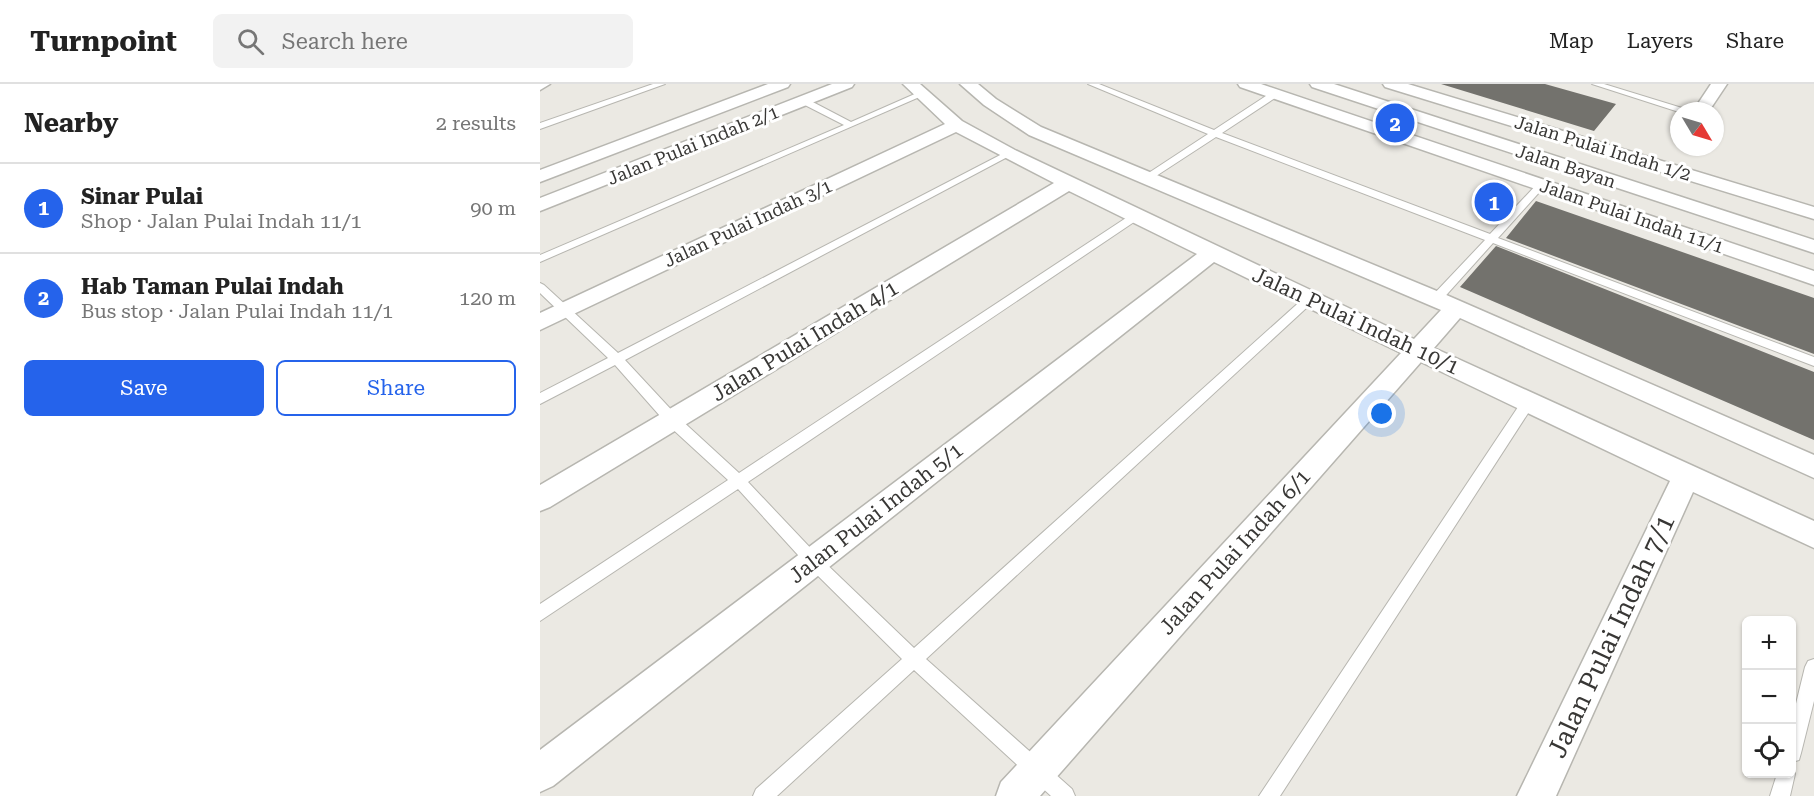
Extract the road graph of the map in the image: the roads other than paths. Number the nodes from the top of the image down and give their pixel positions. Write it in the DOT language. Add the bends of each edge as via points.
graph roads {
  1 [pos="661,84"];
  2 [pos="782,84"];
  3 [pos="846,84"];
  4 [pos="968,84"];
  5 [pos="1092,84"];
  6 [pos="1246,84"];
  7 [pos="1318,84"];
  8 [pos="1391,84"];
  9 [pos="1596,84"];
  10 [pos="1719,84"];
  11 [pos="916,89"];
  12 [pos="1275,94"];
  13 [pos="804,101"];
  14 [pos="1707,102"];
  15 [pos="1670,107"];
  16 [pos="849,124"];
  17 [pos="956,125"];
  18 [pos="540,126"];
  19 [pos="1216,133"];
  20 [pos="1010,154"];
  21 [pos="1574,169"];
  22 [pos="541,175"];
  23 [pos="1147,178"];
  24 [pos="1070,182"];
  25 [pos="1547,187"];
  26 [pos="540,206"];
  27 [pos="1814,213"];
  28 [pos="1136,216"];
  29 [pos="1491,239"];
  30 [pos="1814,247"];
  31 [pos="1212,253"];
  32 [pos="540,259"];
  33 [pos="1814,278"];
  34 [pos="540,287"];
  35 [pos="1310,300"];
  36 [pos="1446,304"];
  37 [pos="564,310"];
  38 [pos="540,321"];
  39 [pos="1418,350"];
  40 [pos="617,359"];
  41 [pos="1814,363"];
  42 [pos="540,399"];
  43 [pos="1529,401"];
  44 [pos="673,421"];
  45 [pos="1814,468"];
  46 [pos="1687,475"];
  47 [pos="739,481"];
  48 [pos="540,499"];
  49 [pos="1814,535"];
  50 [pos="813,561"];
  51 [pos="540,613"];
  52 [pos="915,660"];
  53 [pos="1814,667"];
  54 [pos="1796,734"];
  55 [pos="1038,770"];
  56 [pos="540,773"];
  57 [pos="1785,778"];
  58 [pos="763,796"];
  59 [pos="1015,796"];
  60 [pos="1065,796"];
  61 [pos="1269,796"];
  62 [pos="1536,796"];
  63 [pos="1780,796"];
  1 -- 18 [label="lane"];
  2 -- 22 [label="street"];
  3 -- 13 [label="street, Jalan Pulai Indah 2/1"];
  4 -- 23 [label="street" via="1035,130"];
  5 -- 19 [label="lane"];
  6 -- 12 [label="street, Jalan Pulai Indah 11/1"];
  7 -- 21 [label="street, Jalan Bayan"];
  8 -- 27 [label="street, Jalan Pulai Indah 1/2"];
  9 -- 15 [label="lane"];
  10 -- 14 [label="street"];
  11 -- 16 [label="lane"];
  11 -- 17 [label="street, Jalan Pulai Indah 10/1"];
  12 -- 19 [label="lane"];
  12 -- 25 [label="street, Jalan Pulai Indah 11/1"];
  13 -- 16 [label="lane"];
  13 -- 26 [label="street, Jalan Pulai Indah 2/1"];
  16 -- 32 [label="lane"];
  17 -- 20 [label="street, Jalan Pulai Indah 10/1"];
  17 -- 37 [label="street, Jalan Pulai Indah 3/1"];
  19 -- 23 [label="lane"];
  19 -- 29 [label="lane"];
  20 -- 24 [label="street, Jalan Pulai Indah 10/1"];
  20 -- 40 [label="lane"];
  21 -- 25 [label="street"];
  21 -- 30 [label="street, Jalan Bayan"];
  23 -- 36 [label="street"];
  24 -- 28 [label="street, Jalan Pulai Indah 10/1"];
  24 -- 44 [label="street, Jalan Pulai Indah 4/1"];
  25 -- 29 [label="lane"];
  25 -- 33 [label="street, Jalan Pulai Indah 11/1"];
  28 -- 31 [label="street, Jalan Pulai Indah 10/1"];
  28 -- 47 [label="lane"];
  29 -- 36 [label="lane"];
  29 -- 41 [label="lane"];
  31 -- 35 [label="street, Jalan Pulai Indah 10/1"];
  31 -- 50 [label="street, Jalan Pulai Indah 5/1"];
  34 -- 37 [label="lane"];
  35 -- 39 [label="street, Jalan Pulai Indah 10/1"];
  35 -- 52 [label="lane"];
  36 -- 39 [label="street, Jalan Pulai Indah 6/1"];
  36 -- 45 [label="street"];
  37 -- 38 [label="street, Jalan Pulai Indah 3/1"];
  37 -- 40 [label="lane"];
  39 -- 43 [label="street, Jalan Pulai Indah 10/1"];
  39 -- 55 [label="street, Jalan Pulai Indah 6/1"];
  40 -- 42 [label="lane"];
  40 -- 44 [label="lane"];
  43 -- 46 [label="street, Jalan Pulai Indah 10/1"];
  43 -- 61 [label="lane"];
  44 -- 47 [label="lane"];
  44 -- 48 [label="street, Jalan Pulai Indah 4/1"];
  46 -- 49 [label="street, Jalan Pulai Indah 10/1"];
  46 -- 62 [label="street, Jalan Pulai Indah 7/1"];
  47 -- 50 [label="lane"];
  47 -- 51 [label="lane"];
  50 -- 52 [label="lane"];
  50 -- 56 [label="street, Jalan Pulai Indah 5/1"];
  52 -- 55 [label="lane"];
  52 -- 58 [label="lane"];
  53 -- 54 [label="lane"];
  55 -- 59 [label="street, Jalan Pulai Indah 6/1"];
  55 -- 60 [label="lane"];
  57 -- 63 [label="lane"];
}
